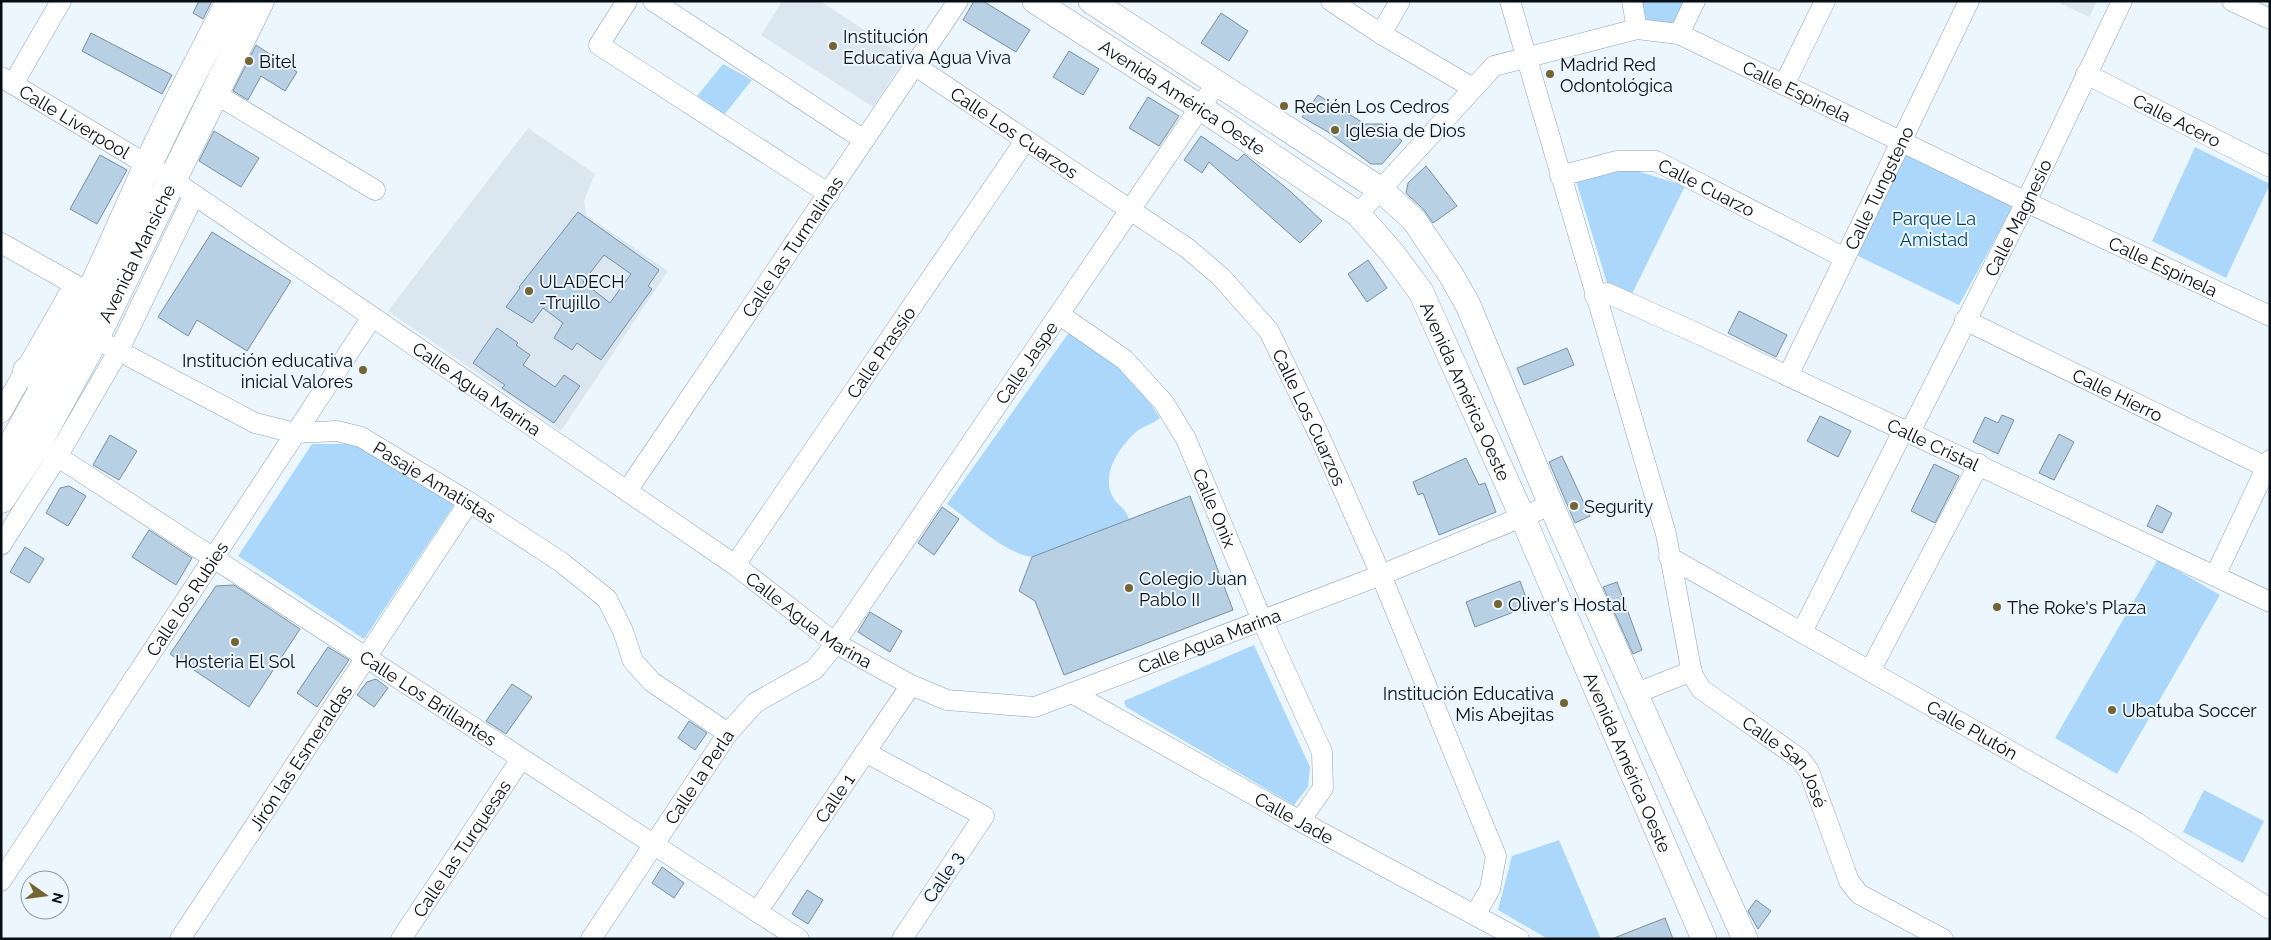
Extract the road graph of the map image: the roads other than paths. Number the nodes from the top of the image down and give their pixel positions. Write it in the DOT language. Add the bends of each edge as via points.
graph roads {
  1 [pos="61,1"];
  2 [pos="230,1"];
  3 [pos="260,1"];
  4 [pos="627,1"];
  5 [pos="653,1"];
  6 [pos="958,1"];
  7 [pos="1035,1"];
  8 [pos="1091,1"];
  9 [pos="1331,1"];
  10 [pos="1400,1"];
  11 [pos="1510,1"];
  12 [pos="1632,1"];
  13 [pos="1695,1"];
  14 [pos="1825,1"];
  15 [pos="1970,1"];
  16 [pos="2122,1"];
  17 [pos="2232,1"];
  18 [pos="2270,19"];
  19 [pos="1638,29"];
  20 [pos="1381,34"];
  21 [pos="1679,34"];
  22 [pos="1526,56"];
  23 [pos="914,65"];
  24 [pos="2086,74"];
  25 [pos="7,80"];
  26 [pos="1216,84"];
  27 [pos="1784,84"];
  28 [pos="1473,88"];
  29 [pos="214,93"];
  30 [pos="1201,108"];
  31 [pos="864,140"];
  32 [pos="1025,141"];
  33 [pos="1902,141"];
  34 [pos="148,165"];
  35 [pos="2270,167"];
  36 [pos="1560,176"];
  37 [pos="171,179"];
  38 [pos="375,190"];
  39 [pos="1381,190"];
  40 [pos="829,194"];
  41 [pos="194,195"];
  42 [pos="2026,202"];
  43 [pos="1131,211"];
  44 [pos="1358,214"];
  45 [pos="1,243"];
  46 [pos="1845,258"];
  47 [pos="92,294"];
  48 [pos="1595,296"];
  49 [pos="1060,315"];
  50 [pos="2270,316"];
  51 [pos="372,317"];
  52 [pos="1965,320"];
  53 [pos="96,338"];
  54 [pos="1788,376"];
  55 [pos="37,377"];
  56 [pos="1,413"];
  57 [pos="1907,431"];
  58 [pos="295,433"];
  59 [pos="38,445"];
  60 [pos="1,463"];
  61 [pos="1979,464"];
  62 [pos="2269,465"];
  63 [pos="627,491"];
  64 [pos="1,499"];
  65 [pos="469,502"];
  66 [pos="1551,505"];
  67 [pos="1522,516"];
  68 [pos="1,545"];
  69 [pos="1669,557"];
  70 [pos="213,558"];
  71 [pos="735,565"];
  72 [pos="1381,575"];
  73 [pos="2215,576"];
  74 [pos="2270,602"];
  75 [pos="1262,620"];
  76 [pos="1802,632"];
  77 [pos="836,642"];
  78 [pos="366,658"];
  79 [pos="1692,671"];
  80 [pos="1870,671"];
  81 [pos="911,685"];
  82 [pos="1072,693"];
  83 [pos="1634,694"];
  84 [pos="728,734"];
  85 [pos="865,752"];
  86 [pos="522,759"];
  87 [pos="1300,821"];
  88 [pos="655,845"];
  89 [pos="1,881"];
  90 [pos="2270,909"];
  91 [pos="757,912"];
  92 [pos="1474,915"];
  93 [pos="180,939"];
  94 [pos="401,939"];
  95 [pos="591,939"];
  96 [pos="799,939"];
  97 [pos="902,939"];
  98 [pos="1519,939"];
  99 [pos="1704,939"];
  100 [pos="1745,939"];
  101 [pos="1943,939"];
  1 -- 25 [label="street"];
  2 -- 34 [label="highway, Avenida Mansiche"];
  3 -- 29 [label="highway, Avenida Mansiche"];
  4 -- 40 [label="street" via="599,45"];
  5 -- 31 [label="street"];
  6 -- 23 [label="street, Calle las Turmalinas"];
  7 -- 30 [label="main road, Avenida América Oeste"];
  8 -- 26 [label="main road, Avenida América Oeste"];
  9 -- 20 [label="street"];
  10 -- 20 [label="street"];
  11 -- 22 [label="street, Calle San José"];
  12 -- 19 [label="street"];
  13 -- 21 [label="street"];
  14 -- 27 [label="street"];
  15 -- 33 [label="street, Calle Tungsteno"];
  16 -- 24 [label="street, Calle Magnesio"];
  17 -- 18 [label="street"];
  19 -- 21 [label="street, Calle Espinela"];
  19 -- 22 [label="street, Calle Espinela"];
  20 -- 28 [label="street"];
  21 -- 27 [label="street, Calle Espinela"];
  22 -- 28 [label="street, Calle Espinela" via="1494,66"];
  22 -- 36 [label="street, Calle San José"];
  23 -- 31 [label="street, Calle las Turmalinas"];
  23 -- 32 [label="street, Calle Los Cuarzos"];
  24 -- 35 [label="street, Calle Acero"];
  24 -- 42 [label="street, Calle Magnesio"];
  25 -- 34 [label="street, Calle Liverpool"];
  26 -- 30 [label="street, Calle Jaspe"];
  26 -- 39 [label="main road, Avenida América Oeste"];
  27 -- 33 [label="street, Calle Espinela"];
  28 -- 39 [label="street, Calle Espinela"];
  29 -- 37 [label="highway, Avenida Mansiche"];
  29 -- 38 [label="street"];
  30 -- 43 [label="street, Calle Jaspe"];
  30 -- 44 [label="main road, Avenida América Oeste"];
  31 -- 40 [label="street, Calle las Turmalinas"];
  32 -- 43 [label="street, Calle Los Cuarzos"];
  32 -- 71 [label="street, Calle Prassio"];
  33 -- 42 [label="street, Calle Espinela"];
  33 -- 46 [label="street, Calle Tungsteno"];
  34 -- 37 [label="street, Calle Agua Marina"];
  34 -- 47 [label="highway, Avenida Mansiche"];
  36 -- 46 [label="street, Calle Cuarzo" via="1617,161 1656,161"];
  36 -- 48 [label="street, Calle San José"];
  37 -- 41 [label="street, Calle Agua Marina"];
  37 -- 47 [label="highway, Avenida Mansiche"];
  39 -- 44 [label="street, Calle Espinela"];
  39 -- 66 [label="main road, Avenida América Oeste" via="1414,220 1468,305"];
  40 -- 63 [label="street, Calle las Turmalinas"];
  41 -- 51 [label="street, Calle Agua Marina"];
  41 -- 53 [label="street, Avenida Mansiche"];
  42 -- 50 [label="street, Calle Espinela"];
  42 -- 52 [label="street, Calle Magnesio"];
  43 -- 49 [label="street, Calle Jaspe"];
  43 -- 72 [label="street, Calle Los Cuarzos" via="1187,248 1221,277 1268,331 1319,435"];
  44 -- 67 [label="main road, Avenida América Oeste" via="1421,292"];
  45 -- 47 [label="street"];
  46 -- 54 [label="street, Calle Tungsteno"];
  47 -- 53 [label="highway, Avenida Mansiche"];
  47 -- 55 [label="street"];
  48 -- 54 [label="street, Calle Cristal" via="1607,293"];
  48 -- 69 [label="street, Calle San José" via="1666,534"];
  49 -- 75 [label="street, Calle Onix" via="1125,360 1164,403 1186,439"];
  49 -- 77 [label="street, Calle Jaspe"];
  51 -- 58 [label="street, Calle los Rubies"];
  51 -- 63 [label="street, Calle Agua Marina"];
  52 -- 57 [label="street, Calle Magnesio"];
  52 -- 62 [label="street, Calle Hierro"];
  53 -- 55 [label="highway, Avenida Mansiche"];
  53 -- 58 [label="street, Pasaje Amatistas" via="255,424"];
  53 -- 59 [label="highway, Avenida Mansiche"];
  54 -- 57 [label="street, Calle Cristal"];
  55 -- 56 [label="street"];
  55 -- 59 [label="highway, Avenida Mansiche"];
  57 -- 61 [label="street, Calle Cristal"];
  57 -- 76 [label="street, Calle Magnesio"];
  58 -- 65 [label="street, Pasaje Amatistas" via="337,431 361,437"];
  58 -- 70 [label="street, Calle los Rubies"];
  59 -- 60 [label="highway, Avenida Mansiche"];
  59 -- 64 [label="highway, Avenida Mansiche"];
  59 -- 68 [label="street, Avenida Mansiche"];
  59 -- 70 [label="street, Calle Los Brillantes"];
  61 -- 73 [label="street, Calle Cristal"];
  61 -- 80 [label="street"];
  62 -- 73 [label="street"];
  63 -- 71 [label="street, Calle Agua Marina"];
  65 -- 78 [label="street, Jirón las Esmeraldas"];
  65 -- 84 [label="street, Pasaje Amatistas" via="561,562 607,599 623,631 632,661 652,682"];
  66 -- 67 [label="street, Calle Agua Marina"];
  66 -- 83 [label="main road, Avenida América Oeste"];
  67 -- 72 [label="street, Calle Agua Marina"];
  67 -- 99 [label="main road, Avenida América Oeste"];
  69 -- 76 [label="street, Calle Plutón"];
  69 -- 79 [label="street, Calle San José"];
  70 -- 78 [label="street, Calle Los Brillantes"];
  70 -- 89 [label="street, Calle los Rubies"];
  71 -- 77 [label="street, Calle Agua Marina"];
  72 -- 75 [label="street, Calle Agua Marina"];
  72 -- 92 [label="street, Calle Los Cuarzos" via="1496,856 1490,889"];
  73 -- 74 [label="street, Calle Cristal"];
  75 -- 82 [label="street, Calle Agua Marina"];
  75 -- 87 [label="street, Calle Onix" via="1322,752 1323,788"];
  76 -- 80 [label="street, Calle Plutón"];
  77 -- 81 [label="street, Calle Agua Marina"];
  77 -- 84 [label="street, Calle la Perla" via="815,669 755,704"];
  78 -- 86 [label="street, Calle Los Brillantes"];
  78 -- 93 [label="street, Jirón las Esmeraldas"];
  79 -- 83 [label="street"];
  79 -- 101 [label="street, Calle San José" via="1701,689 1800,759 1809,770 1849,881 1859,894"];
  80 -- 90 [label="street, Calle Plutón" via="2137,823"];
  81 -- 82 [label="street, Calle Agua Marina" via="948,700 1035,707"];
  81 -- 85 [label="street, Calle 1"];
  82 -- 87 [label="street, Calle Jade"];
  83 -- 100 [label="main road, Avenida América Oeste"];
  84 -- 88 [label="street, Calle la Perla"];
  85 -- 91 [label="street, Calle 1"];
  85 -- 97 [label="street, Calle 3" via="984,816"];
  86 -- 88 [label="street, Calle Los Brillantes"];
  86 -- 94 [label="street, Calle las Turquesas"];
  87 -- 92 [label="street, Calle Jade"];
  88 -- 91 [label="street, Calle Los Brillantes"];
  88 -- 95 [label="street, Calle la Perla"];
  91 -- 96 [label="street, Calle Los Brillantes"];
  92 -- 98 [label="street, Calle Jade"];
}
